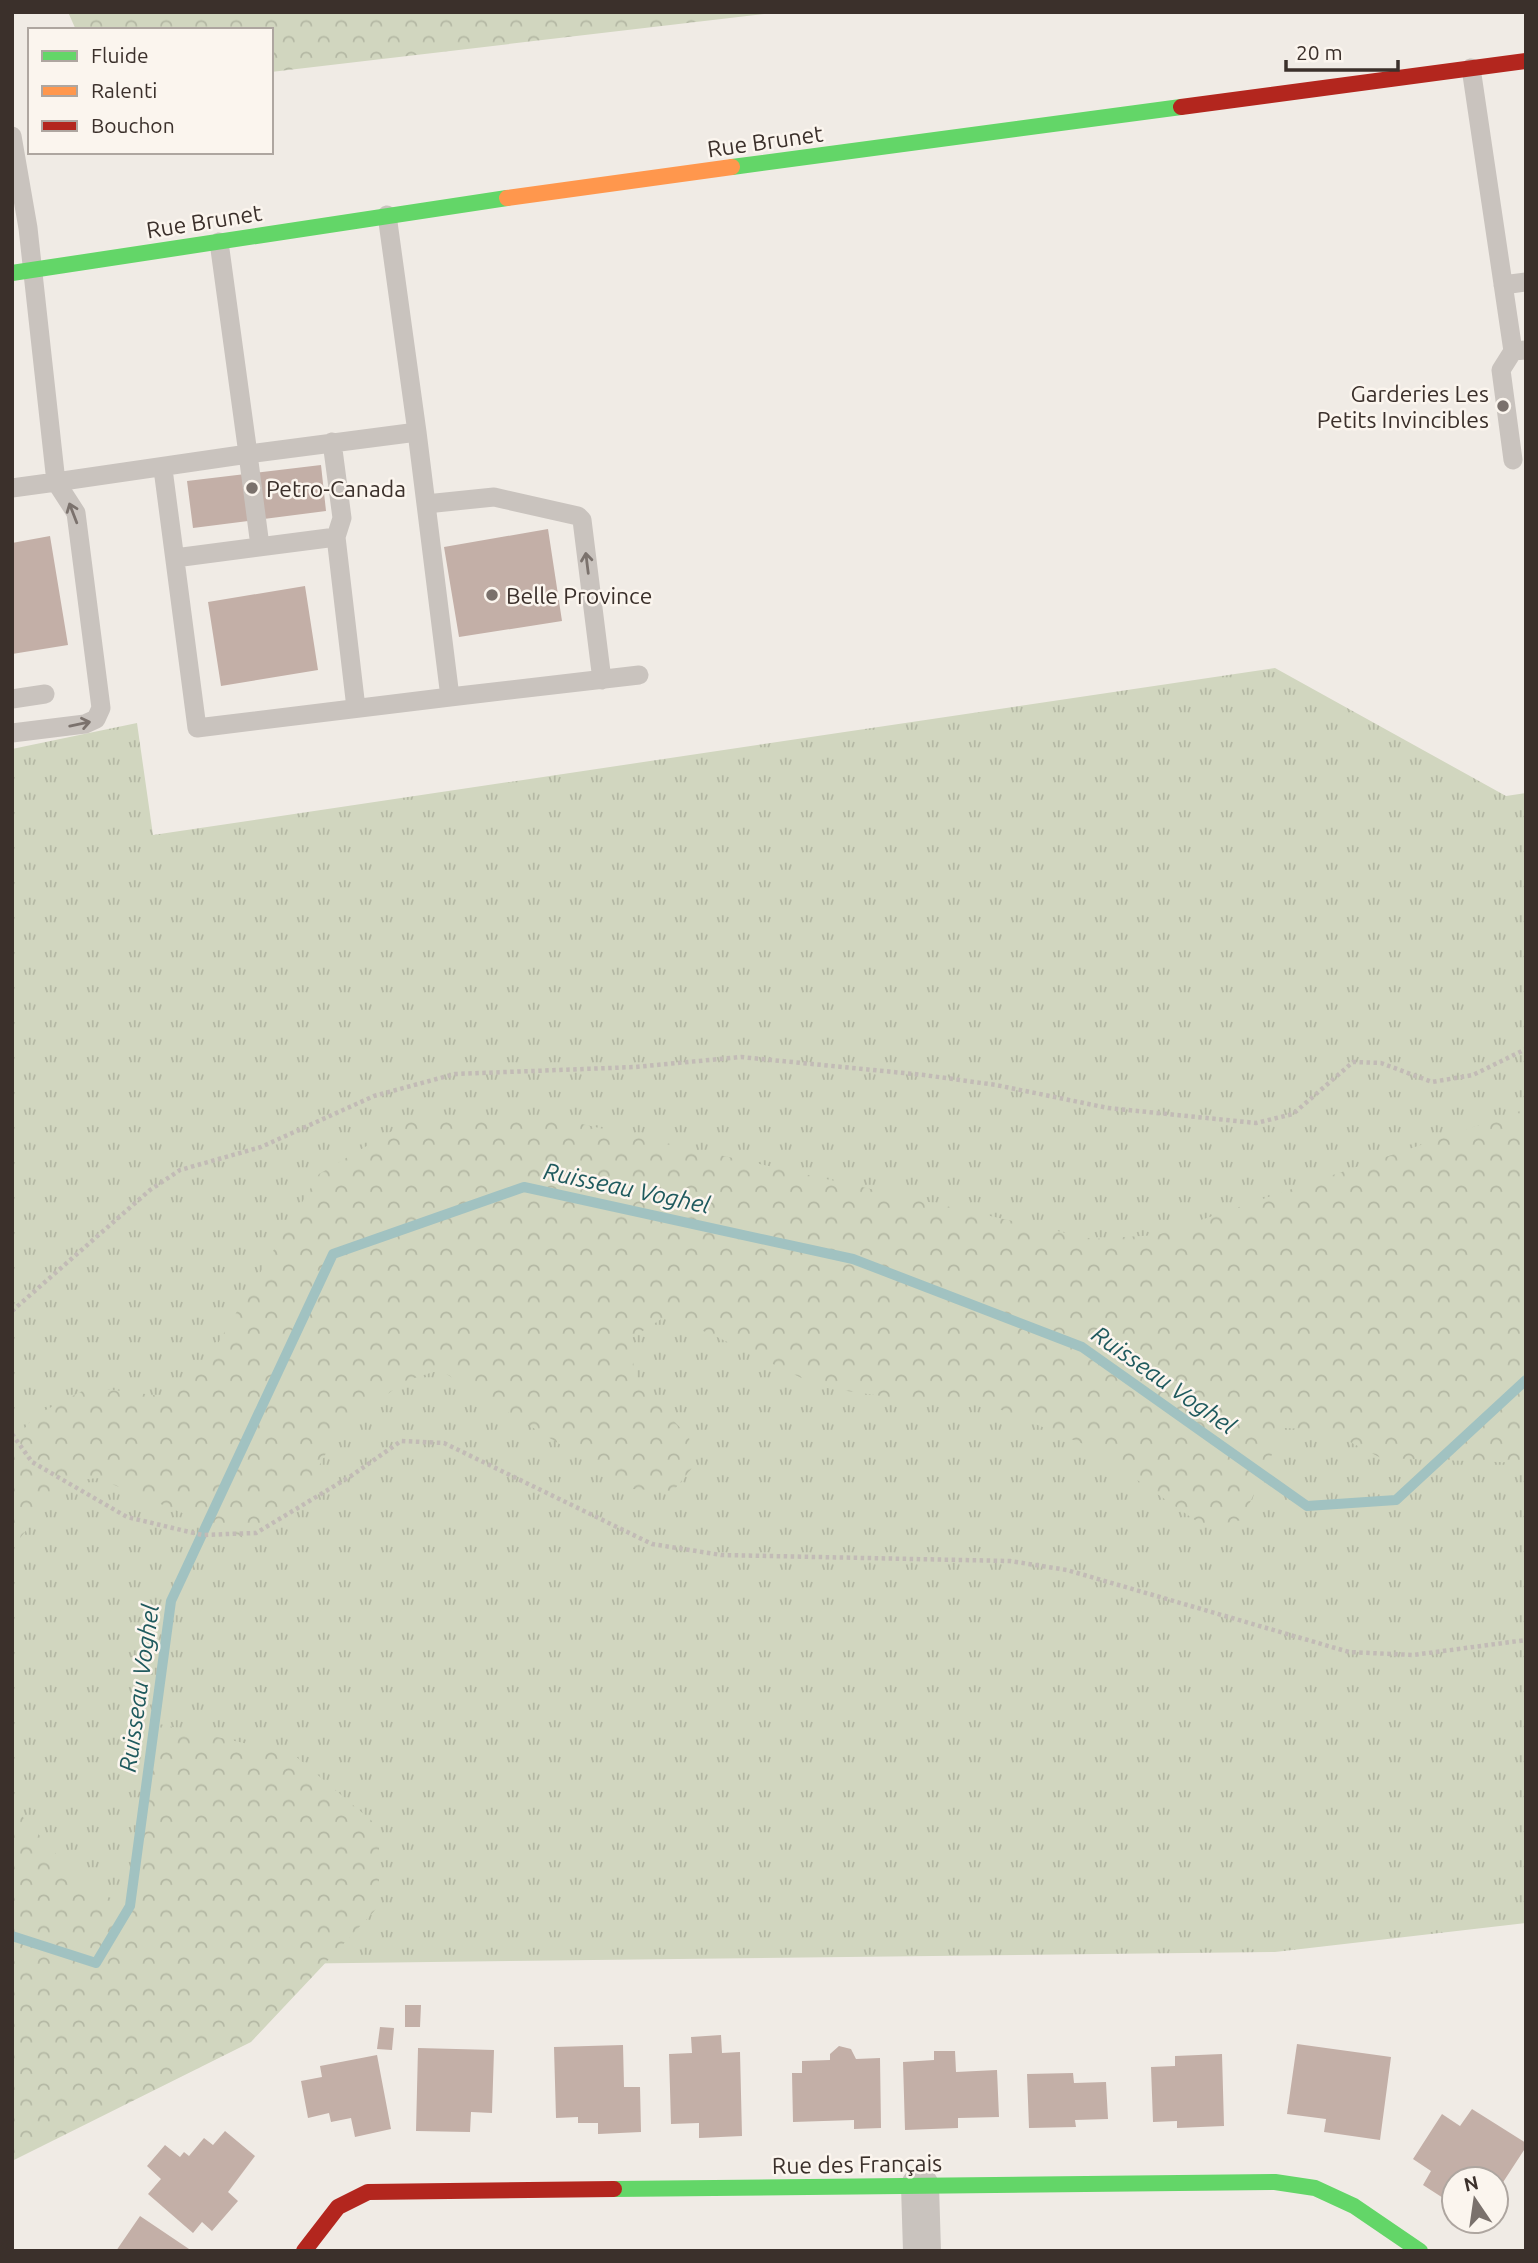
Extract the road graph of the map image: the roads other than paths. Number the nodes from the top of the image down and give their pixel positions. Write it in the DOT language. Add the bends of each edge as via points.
graph roads {
  1 [pos="1526,61"];
  2 [pos="1471,68"];
  3 [pos="12,136"];
  4 [pos="387,215"];
  5 [pos="219,242"];
  6 [pos="33,270"];
  7 [pos="12,273"];
  8 [pos="1526,282"];
  9 [pos="1503,285"];
  10 [pos="1520,351"];
  11 [pos="417,432"];
  12 [pos="332,442"];
  13 [pos="248,454"];
  14 [pos="1513,460"];
  15 [pos="163,469"];
  16 [pos="56,482"];
  17 [pos="12,488"];
  18 [pos="426,504"];
  19 [pos="336,537"];
  20 [pos="260,546"];
  21 [pos="175,558"];
  22 [pos="639,676"];
  23 [pos="602,680"];
  24 [pos="45,694"];
  25 [pos="450,697"];
  26 [pos="12,699"];
  27 [pos="356,708"];
  28 [pos="12,733"];
  29 [pos="920,2186"];
  30 [pos="304,2251"];
  31 [pos="922,2251"];
  32 [pos="1420,2251"];
  1 -- 2 [label="street, Rue Brunet"];
  2 -- 4 [label="street, Rue Brunet"];
  2 -- 9 [label="lane"];
  3 -- 6 [label="lane"];
  4 -- 5 [label="street, Rue Brunet"];
  4 -- 11 [label="lane"];
  5 -- 6 [label="street, Rue Brunet"];
  5 -- 13 [label="lane"];
  6 -- 7 [label="street, Rue Brunet"];
  6 -- 16 [label="lane"];
  8 -- 9 [label="lane"];
  9 -- 10 [label="lane"];
  10 -- 14 [label="lane" via="1501,370"];
  11 -- 12 [label="lane"];
  11 -- 18 [label="lane"];
  12 -- 13 [label="lane"];
  12 -- 19 [label="lane" via="342,518"];
  13 -- 15 [label="lane"];
  13 -- 20 [label="lane"];
  15 -- 16 [label="lane"];
  15 -- 21 [label="lane"];
  16 -- 17 [label="lane"];
  28 -- 16 [label="lane, one-way" via="85,724 96,719 101,708 76,513"];
  23 -- 18 [label="lane, one-way" via="582,520 494,497"];
  18 -- 25 [label="lane"];
  19 -- 20 [label="lane"];
  19 -- 27 [label="lane"];
  20 -- 21 [label="lane"];
  21 -- 27 [label="lane" via="197,729"];
  22 -- 23 [label="lane"];
  23 -- 25 [label="lane"];
  24 -- 26 [label="lane"];
  25 -- 27 [label="lane"];
  29 -- 30 [label="street, Rue des Français" via="369,2192 349,2196 333,2208"];
  29 -- 31 [label="street"];
  29 -- 32 [label="street, Rue des Français" via="1275,2182 1315,2188 1354,2206"];
}
